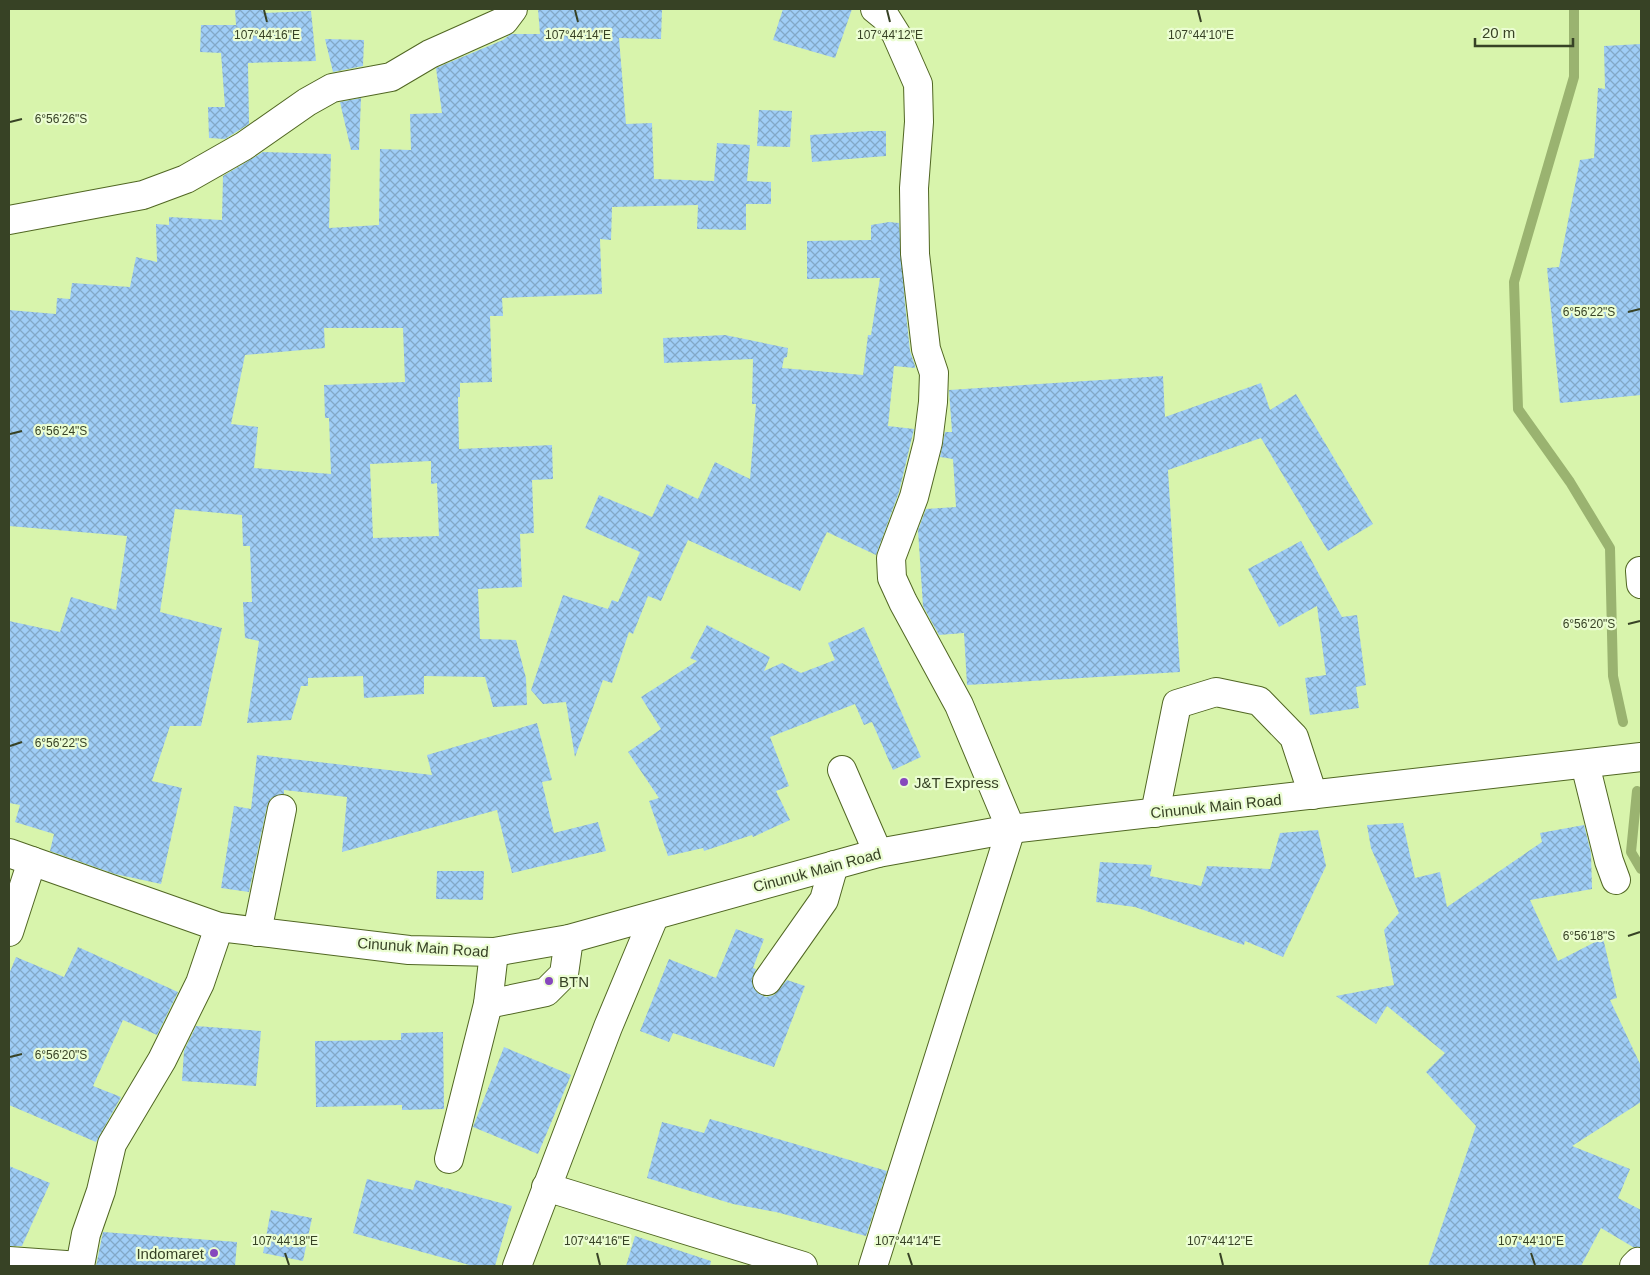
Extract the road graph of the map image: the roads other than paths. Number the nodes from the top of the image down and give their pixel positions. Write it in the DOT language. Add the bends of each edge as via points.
graph roads {
  1 [pos="513,9"];
  2 [pos="875,9"];
  3 [pos="9,220"];
  4 [pos="1641,757"];
  5 [pos="1585,764"];
  6 [pos="842,770"];
  7 [pos="1313,795"];
  8 [pos="282,809"];
  9 [pos="1155,813"];
  10 [pos="1011,829"];
  11 [pos="878,853"];
  12 [pos="20,857"];
  13 [pos="834,864"];
  14 [pos="1616,880"];
  15 [pos="654,917"];
  16 [pos="219,927"];
  17 [pos="9,932"];
  18 [pos="257,932"];
  19 [pos="569,939"];
  20 [pos="494,952"];
  21 [pos="767,981"];
  22 [pos="488,1004"];
  23 [pos="449,1159"];
  24 [pos="546,1188"];
  25 [pos="9,1261"];
  26 [pos="1641,1263"];
  27 [pos="80,1266"];
  28 [pos="517,1266"];
  29 [pos="803,1266"];
  30 [pos="873,1266"];
  31 [pos="1634,1266"];
  1 -- 3 [label="main road" via="504,20 391,76 332,88 244,146 186,179 143,194"];
  2 -- 10 [label="main road" via="886,18 896,34 918,84 915,254 926,349 934,373 928,442 914,498 891,558 892,578 960,705"];
  4 -- 5 [label="main road, Cinunuk Main Road"];
  5 -- 7 [label="main road, Cinunuk Main Road"];
  5 -- 14 [label="main road"];
  6 -- 11 [label="main road"];
  7 -- 9 [label="main road, Cinunuk Main Road"];
  7 -- 9 [label="main road" via="1294,737 1260,701 1216,692 1177,704"];
  8 -- 18 [label="main road"];
  9 -- 10 [label="main road, Cinunuk Main Road"];
  10 -- 11 [label="main road, Cinunuk Main Road"];
  10 -- 30 [label="main road"];
  11 -- 13 [label="main road, Cinunuk Main Road"];
  12 -- 16 [label="main road, Cinunuk Main Road"];
  12 -- 17 [label="main road"];
  13 -- 15 [label="main road, Cinunuk Main Road"];
  13 -- 21 [label="main road" via="824,900"];
  15 -- 19 [label="main road, Cinunuk Main Road"];
  15 -- 24 [label="main road"];
  16 -- 18 [label="main road, Cinunuk Main Road"];
  16 -- 27 [label="main road" via="200,983 162,1060 112,1144"];
  18 -- 20 [label="main road, Cinunuk Main Road" via="410,950"];
  19 -- 20 [label="main road, Cinunuk Main Road"];
  19 -- 22 [label="main road" via="564,974 546,992"];
  20 -- 22 [label="main road"];
  22 -- 23 [label="main road"];
  24 -- 28 [label="main road"];
  24 -- 29 [label="main road"];
  25 -- 27 [label="main road"];
  26 -- 31 [label="main road"];
}
